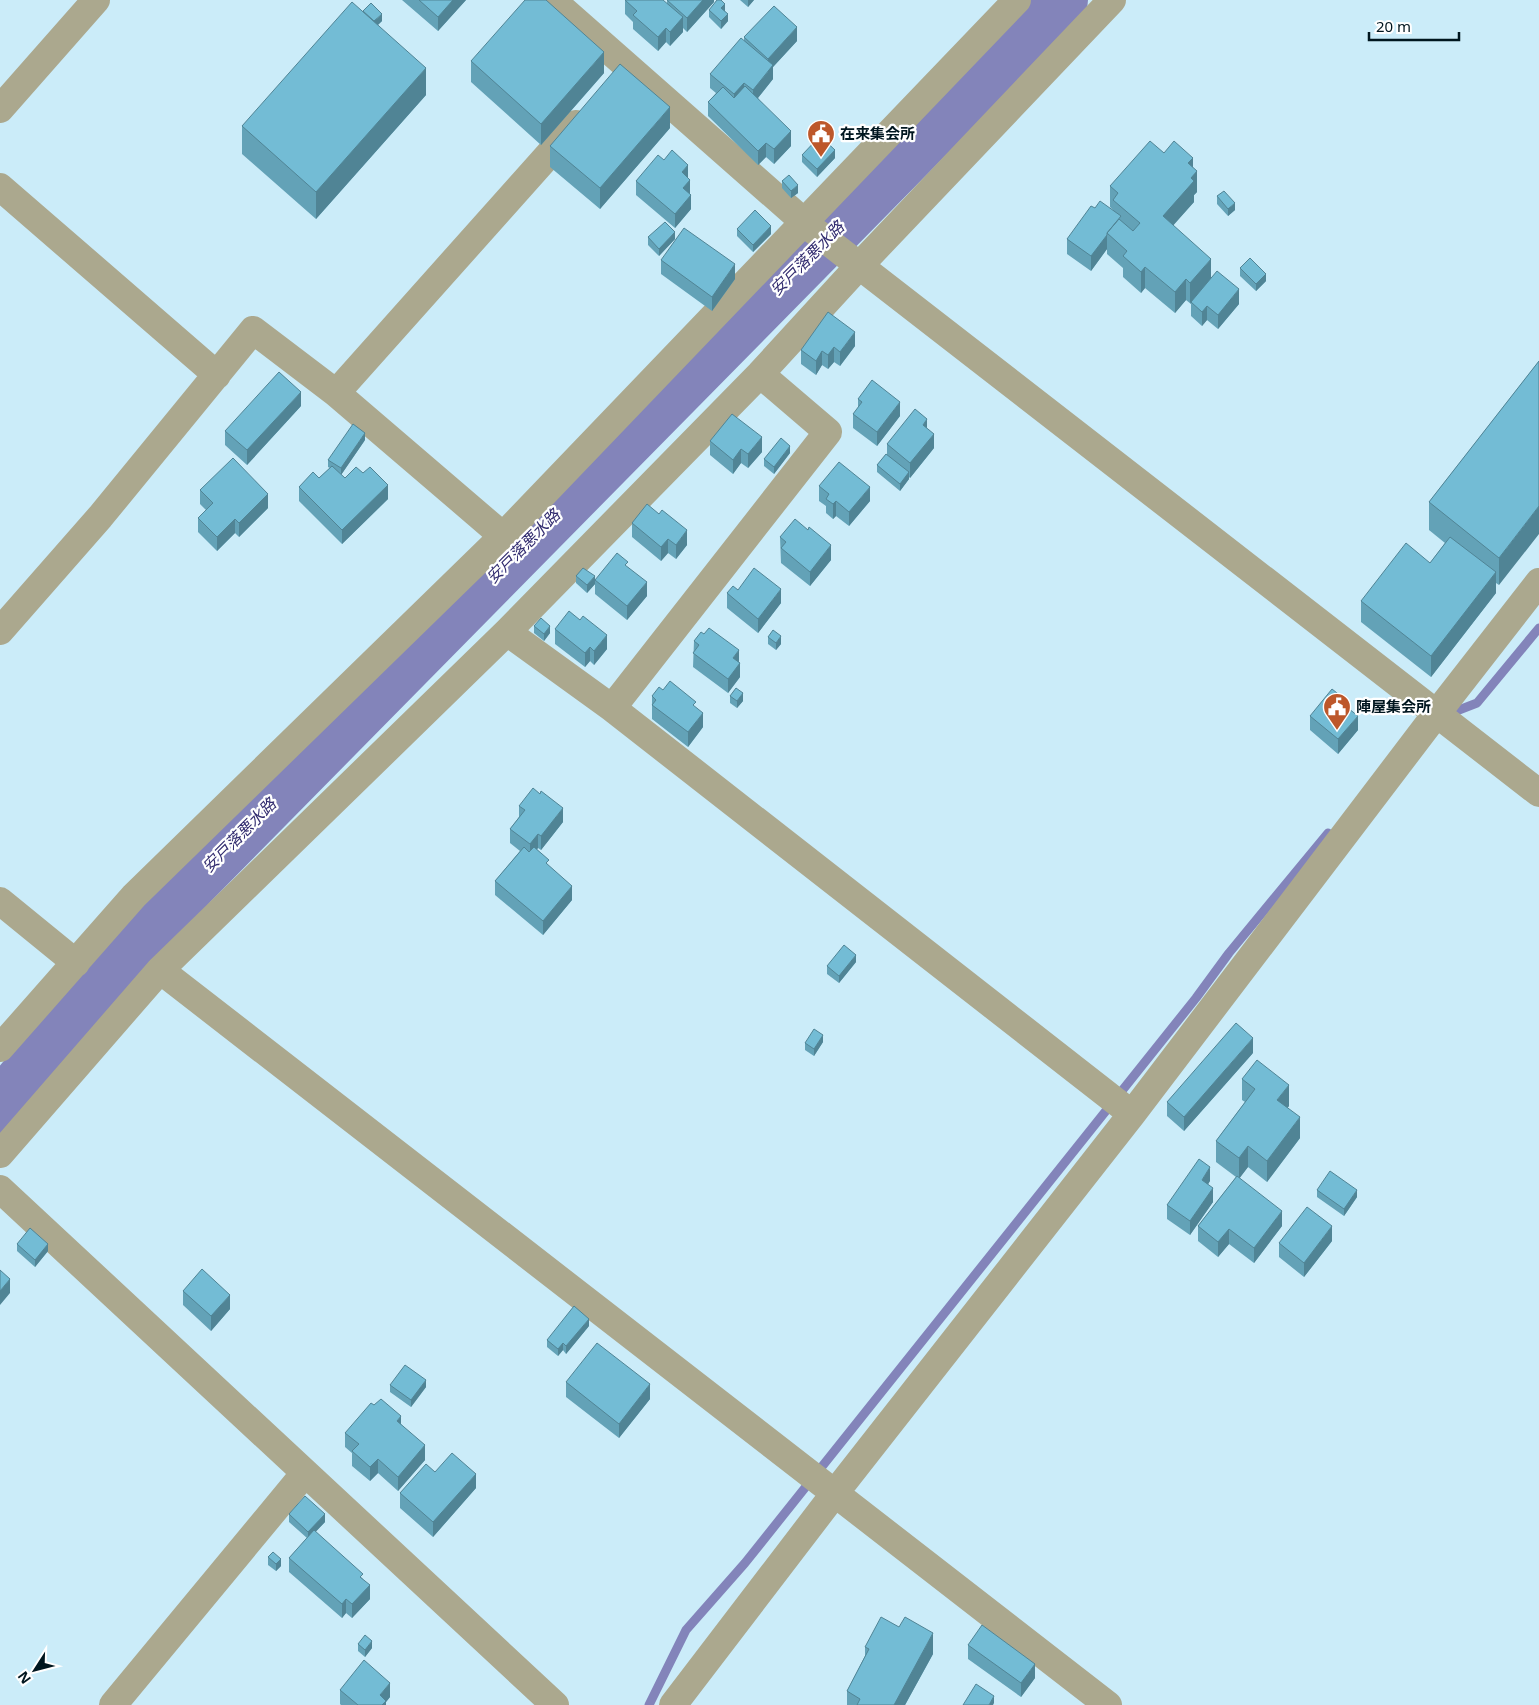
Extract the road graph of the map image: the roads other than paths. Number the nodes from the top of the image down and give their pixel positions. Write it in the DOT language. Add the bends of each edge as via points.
graph roads {
  1 [pos="96,0"];
  2 [pos="552,0"];
  3 [pos="1017,0"];
  4 [pos="1112,0"];
  5 [pos="594,103"];
  6 [pos="0,109"];
  7 [pos="0,187"];
  8 [pos="808,226"];
  9 [pos="852,261"];
  10 [pos="760,374"];
  11 [pos="216,375"];
  12 [pos="336,393"];
  13 [pos="503,536"];
  14 [pos="1539,582"];
  15 [pos="0,631"];
  16 [pos="507,632"];
  17 [pos="612,708"];
  18 [pos="1437,713"];
  19 [pos="1539,792"];
  20 [pos="0,901"];
  21 [pos="76,963"];
  22 [pos="160,970"];
  23 [pos="0,1048"];
  24 [pos="1132,1114"];
  25 [pos="0,1154"];
  26 [pos="0,1190"];
  27 [pos="305,1473"];
  28 [pos="835,1494"];
  29 [pos="113,1705"];
  30 [pos="555,1705"];
  31 [pos="673,1705"];
  32 [pos="1108,1705"];
  1 -- 6 [label="street"];
  2 -- 8 [label="street" via="620,74"];
  3 -- 8 [label="street"];
  4 -- 9 [label="street"];
  5 -- 12 [label="street"];
  7 -- 11 [label="street"];
  8 -- 9 [label="street"];
  8 -- 13 [label="street"];
  9 -- 10 [label="street"];
  9 -- 18 [label="street"];
  10 -- 16 [label="street"];
  10 -- 17 [label="street" via="828,432"];
  11 -- 12 [label="street" via="253,330"];
  11 -- 15 [label="street" via="100,517"];
  12 -- 13 [label="street"];
  13 -- 21 [label="street" via="134,896"];
  14 -- 18 [label="street"];
  16 -- 17 [label="street"];
  16 -- 22 [label="street"];
  17 -- 24 [label="street"];
  18 -- 19 [label="street"];
  18 -- 24 [label="street"];
  20 -- 21 [label="street"];
  21 -- 23 [label="street"];
  22 -- 25 [label="street"];
  22 -- 28 [label="street"];
  24 -- 28 [label="street"];
  26 -- 27 [label="street"];
  27 -- 29 [label="street"];
  27 -- 30 [label="street"];
  28 -- 31 [label="street"];
  28 -- 32 [label="street"];
}
